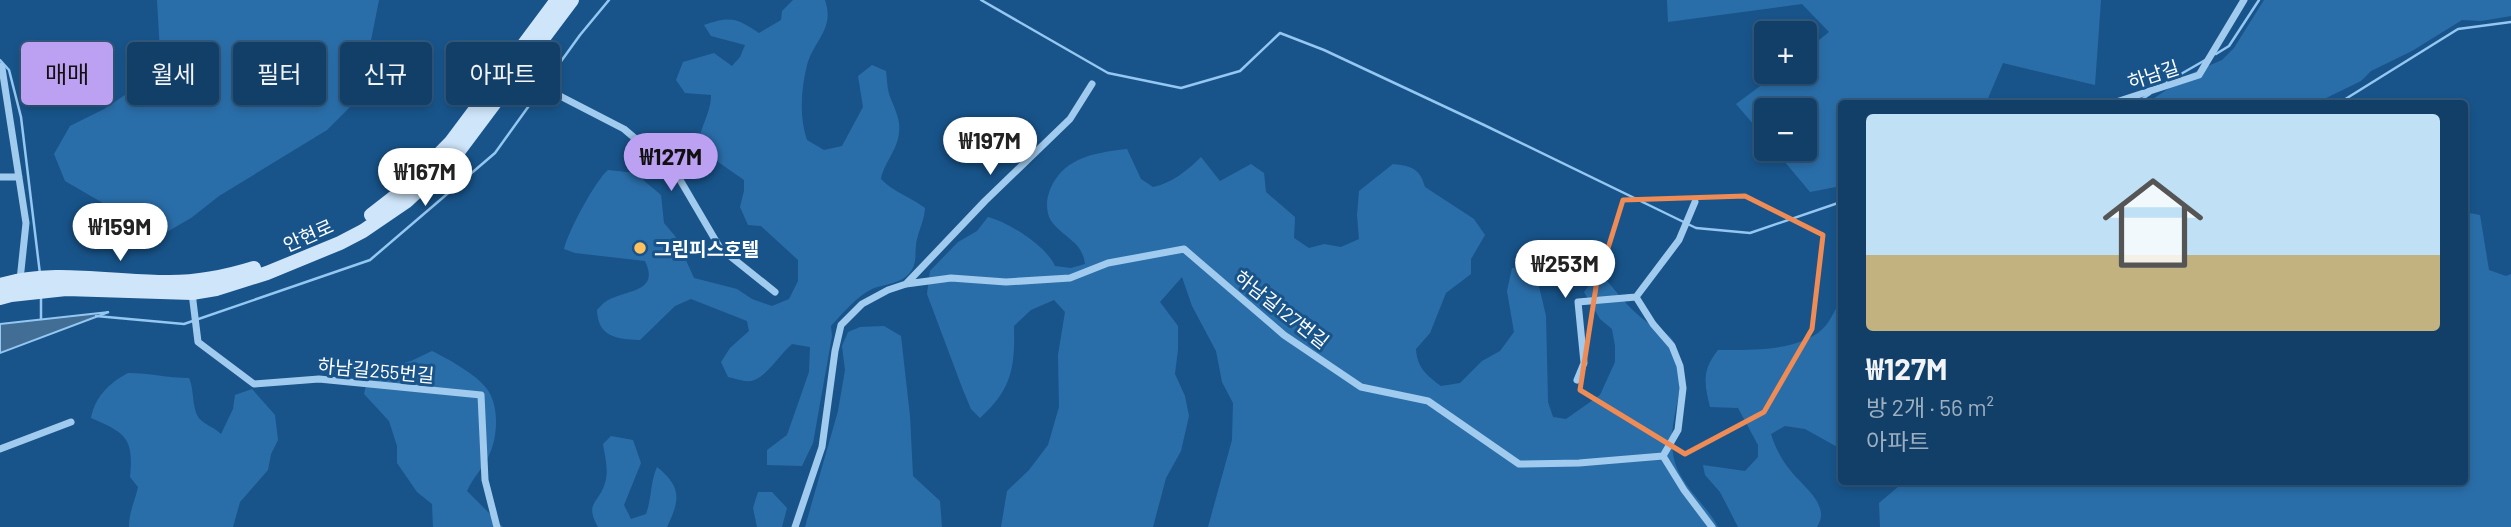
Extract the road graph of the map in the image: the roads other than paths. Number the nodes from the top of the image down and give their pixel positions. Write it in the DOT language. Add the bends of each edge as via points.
graph roads {
  1 [pos="557,0"];
  2 [pos="572,0"];
  3 [pos="2244,0"];
  4 [pos="0,66"];
  5 [pos="1092,84"];
  6 [pos="560,96"];
  7 [pos="2122,100"];
  8 [pos="0,177"];
  9 [pos="19,177"];
  10 [pos="1695,201"];
  11 [pos="906,284"];
  12 [pos="0,285"];
  13 [pos="26,287"];
  14 [pos="192,287"];
  15 [pos="775,292"];
  16 [pos="1636,297"];
  17 [pos="0,298"];
  18 [pos="1577,380"];
  19 [pos="71,422"];
  20 [pos="0,449"];
  21 [pos="1663,456"];
  22 [pos="497,527"];
  23 [pos="795,527"];
  24 [pos="1712,527"];
  1 -- 14 [label="street, 안현로" via="451,142 407,187 367,218 321,242"];
  2 -- 14 [label="street, 안현로" via="455,156 407,201 363,231 316,254 229,285"];
  3 -- 7 [label="street, 하남길" via="2199,75"];
  4 -- 9 [label="street"];
  5 -- 11 [label="street" via="1070,119"];
  6 -- 15 [label="street" via="624,129 676,173 720,248"];
  8 -- 9 [label="street"];
  9 -- 13 [label="street" via="26,223"];
  10 -- 16 [label="street" via="1679,240"];
  11 -- 21 [label="street, 하남길127번길" via="951,278 1006,282 1070,278 1108,262 1184,249 1284,335 1361,387 1428,401 1519,464"];
  11 -- 23 [label="street, 하남길127번길" via="862,304 841,325 822,447"];
  12 -- 13 [label="street, 안현로"];
  13 -- 14 [label="street, 안현로"];
  13 -- 17 [label="street, 안현로"];
  14 -- 22 [label="street, 하남길255번길" via="198,342 254,384 319,379 481,395 485,480"];
  16 -- 18 [label="street" via="1578,302 1584,363"];
  16 -- 21 [label="street" via="1672,346 1684,388 1678,430"];
  19 -- 20 [label="street"];
  21 -- 24 [label="street"];
}
